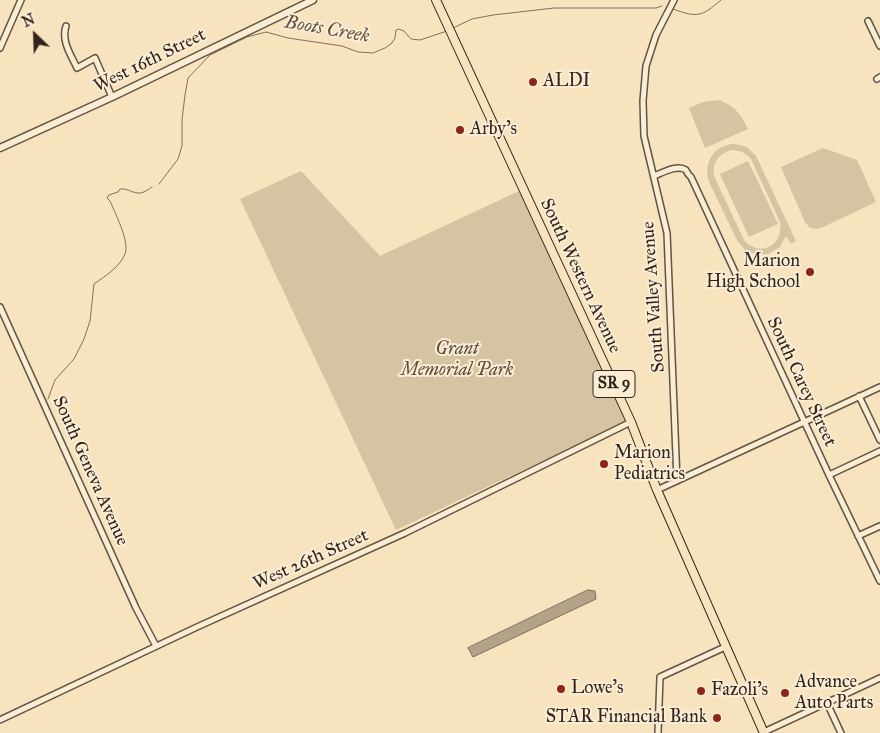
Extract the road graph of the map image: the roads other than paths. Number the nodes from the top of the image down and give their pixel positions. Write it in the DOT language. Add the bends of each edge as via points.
graph roads {
  1 [pos="21,0"];
  2 [pos="313,0"];
  3 [pos="436,0"];
  4 [pos="672,1"];
  5 [pos="868,21"];
  6 [pos="66,26"];
  7 [pos="880,46"];
  8 [pos="0,48"];
  9 [pos="112,96"];
  10 [pos="0,148"];
  11 [pos="654,176"];
  12 [pos="0,307"];
  13 [pos="880,386"];
  14 [pos="859,396"];
  15 [pos="631,422"];
  16 [pos="804,422"];
  17 [pos="880,440"];
  18 [pos="880,451"];
  19 [pos="829,475"];
  20 [pos="677,481"];
  21 [pos="657,490"];
  22 [pos="880,526"];
  23 [pos="858,536"];
  24 [pos="880,581"];
  25 [pos="156,646"];
  26 [pos="725,647"];
  27 [pos="880,678"];
  28 [pos="827,703"];
  29 [pos="0,720"];
  30 [pos="658,733"];
  31 [pos="764,733"];
  32 [pos="841,733"];
  1 -- 8 [label="street"];
  2 -- 9 [label="street, West 16th Street"];
  3 -- 15 [label="highway, South Western Avenue / SR 9"];
  4 -- 11 [label="street, South Valley Avenue" via="646,66 644,136"];
  5 -- 7 [label="street"];
  6 -- 9 [label="street" via="65,39 77,68 95,58"];
  9 -- 10 [label="street, West 16th Street"];
  11 -- 16 [label="street, South Carey Street" via="680,168 691,177"];
  11 -- 20 [label="street, South Valley Avenue" via="667,233"];
  12 -- 25 [label="street, South Geneva Avenue"];
  13 -- 14 [label="street"];
  14 -- 16 [label="street"];
  14 -- 17 [label="street"];
  15 -- 21 [label="highway, South Western Avenue / SR 9"];
  15 -- 25 [label="street, West 26th Street" via="405,533"];
  16 -- 19 [label="street, South Carey Street"];
  16 -- 20 [label="street"];
  18 -- 19 [label="street"];
  19 -- 23 [label="street, South Carey Street"];
  20 -- 21 [label="street"];
  21 -- 26 [label="highway, South Western Avenue / SR 9"];
  22 -- 23 [label="street"];
  23 -- 24 [label="street, South Carey Street"];
  25 -- 29 [label="street, West 26th Street"];
  26 -- 30 [label="street" via="660,677"];
  26 -- 31 [label="highway, South Western Avenue / SR 9"];
  27 -- 28 [label="street"];
  28 -- 31 [label="street"];
  28 -- 32 [label="street"];
}
